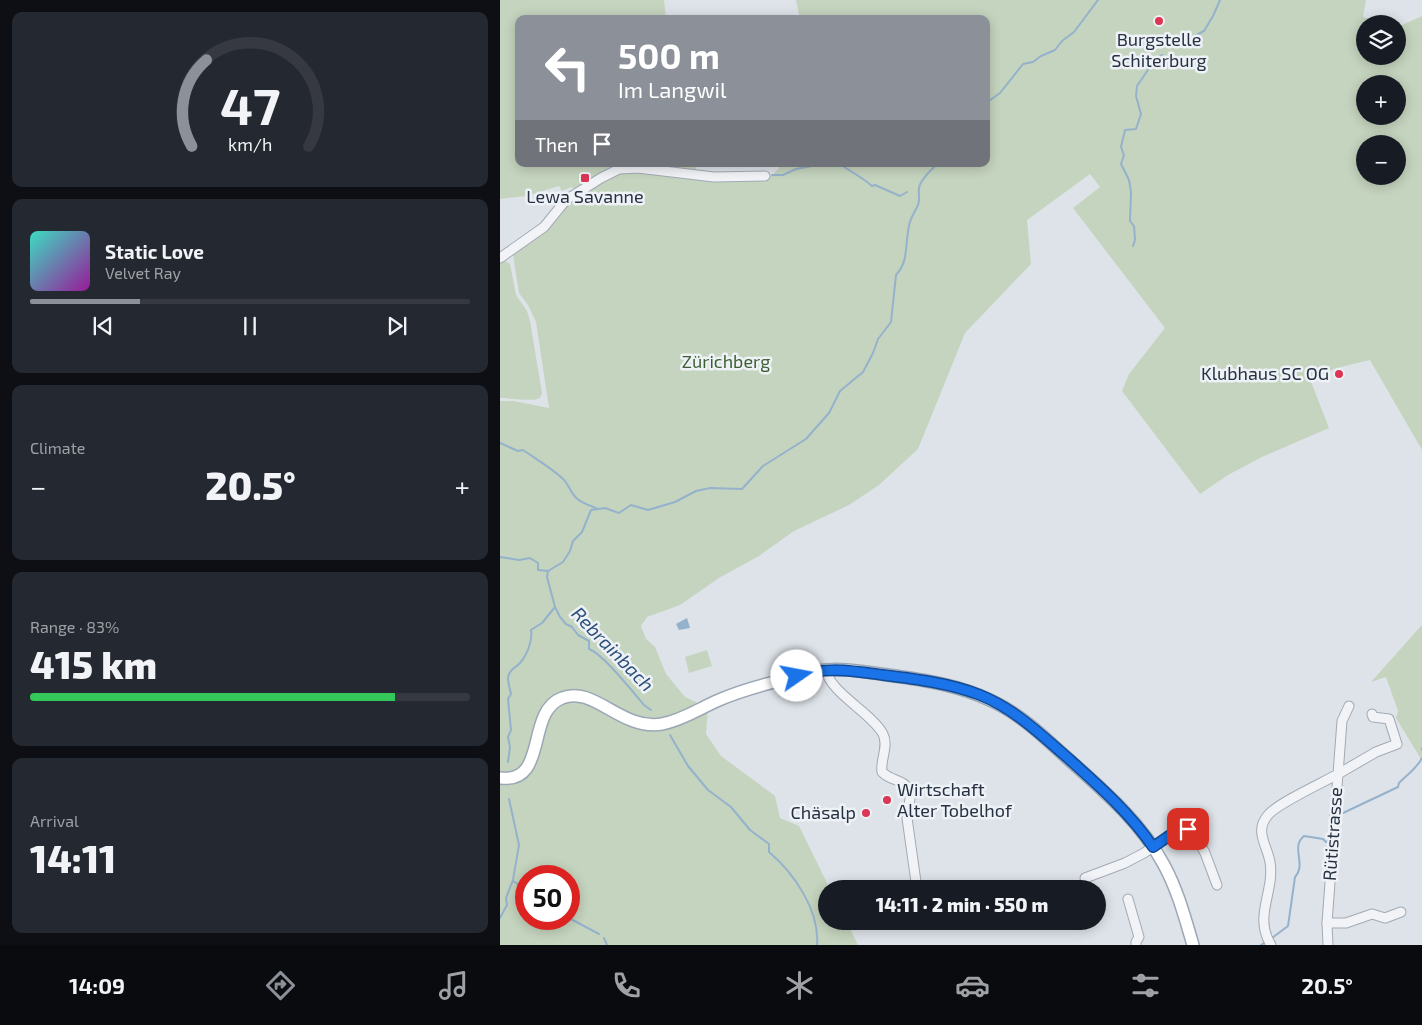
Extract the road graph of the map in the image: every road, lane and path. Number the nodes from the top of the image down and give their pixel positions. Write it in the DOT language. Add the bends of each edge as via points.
graph roads {
  1 [pos="765,176"];
  2 [pos="500,258"];
  3 [pos="826,670"];
  4 [pos="1349,706"];
  5 [pos="1372,714"];
  6 [pos="1338,774"];
  7 [pos="500,778"];
  8 [pos="1153,847"];
  9 [pos="1085,878"];
  10 [pos="916,880"];
  11 [pos="1217,885"];
  12 [pos="1128,899"];
  13 [pos="1400,912"];
  14 [pos="1327,923"];
  15 [pos="1136,945"];
  16 [pos="1193,945"];
  17 [pos="1271,945"];
  18 [pos="1328,945"];
  1 -- 2 [label="street" via="714,177 638,168 620,169 566,200 544,227"];
  3 -- 7 [label="main road" via="800,674 736,693 680,719 659,724 632,721 581,696 563,697 544,714 534,753 526,769 514,777"];
  3 -- 8 [label="main road" via="859,671 935,683 968,691 998,704 1036,730 1106,792"];
  3 -- 10 [label="street" via="832,682 882,733 885,740 882,772 904,783 912,792 907,818"];
  4 -- 6 [label="street" via="1342,720"];
  5 -- 6 [label="street, Rütistrasse" via="1373,718 1389,719 1397,744"];
  6 -- 14 [label="street, Rütistrasse"];
  6 -- 17 [label="street" via="1273,809 1263,823 1261,831 1270,862 1270,876 1263,927"];
  8 -- 9 [label="street" via="1125,863"];
  8 -- 11 [label="street" via="1179,829 1194,831"];
  8 -- 16 [label="main road" via="1175,887"];
  12 -- 15 [label="street" via="1140,937"];
  13 -- 14 [label="street" via="1384,918 1372,914 1346,922"];
  14 -- 18 [label="street, Rütistrasse"];
}
